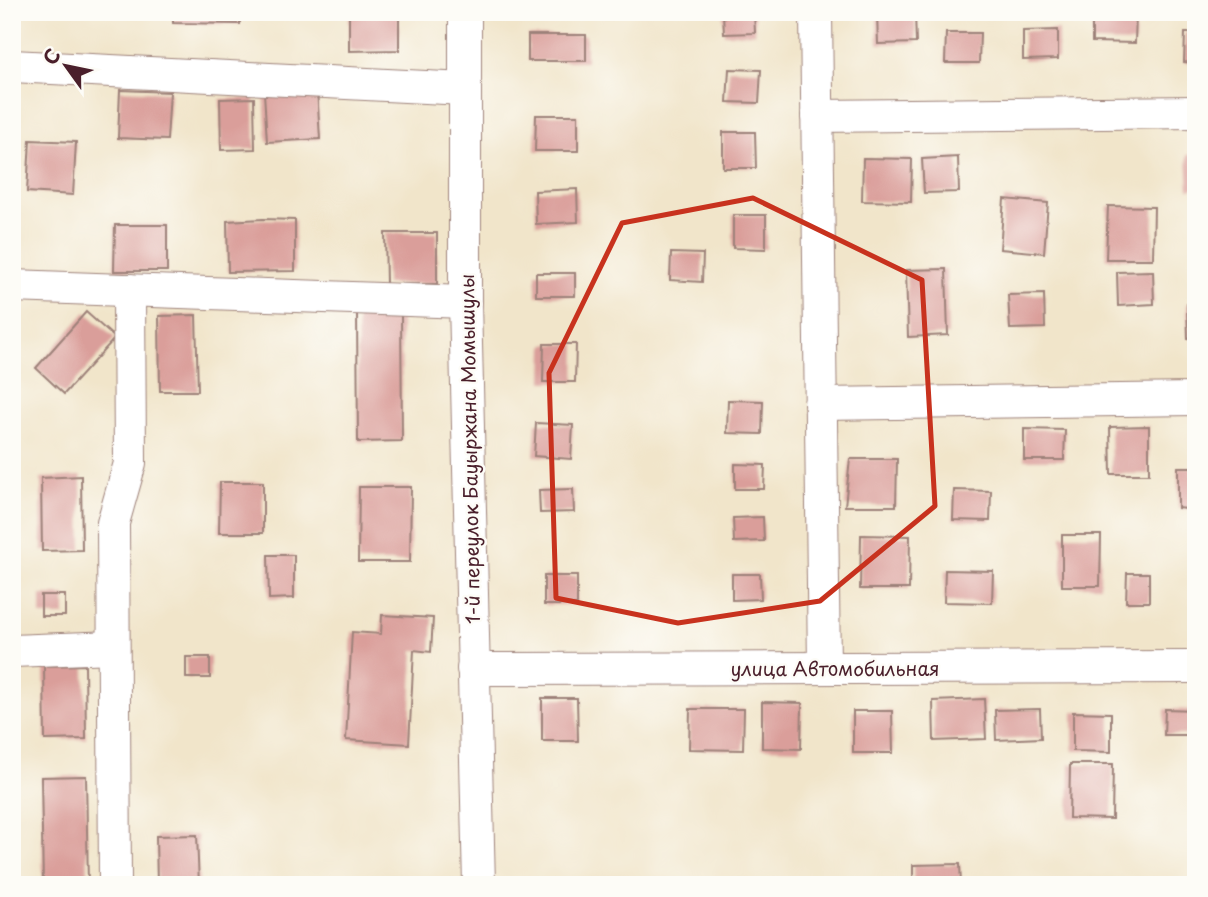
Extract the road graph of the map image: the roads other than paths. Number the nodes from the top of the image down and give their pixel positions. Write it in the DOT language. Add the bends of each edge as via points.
graph roads {
  1 [pos="465,12"];
  2 [pos="816,12"];
  3 [pos="12,66"];
  4 [pos="465,89"];
  5 [pos="1196,113"];
  6 [pos="817,116"];
  7 [pos="12,286"];
  8 [pos="130,290"];
  9 [pos="465,302"];
  10 [pos="1196,399"];
  11 [pos="820,404"];
  12 [pos="113,647"];
  13 [pos="12,650"];
  14 [pos="1196,667"];
  15 [pos="824,668"];
  16 [pos="473,669"];
  17 [pos="115,885"];
  18 [pos="478,885"];
  1 -- 4 [label="street, 1-й переулок Бауыржана Момышулы"];
  2 -- 6 [label="street"];
  3 -- 4 [label="street"];
  4 -- 9 [label="street, 1-й переулок Бауыржана Момышулы"];
  5 -- 6 [label="street"];
  6 -- 11 [label="street"];
  7 -- 8 [label="street"];
  8 -- 9 [label="street"];
  8 -- 12 [label="street" via="130,463 113,523"];
  9 -- 16 [label="street, 1-й переулок Бауыржана Момышулы"];
  10 -- 11 [label="street"];
  11 -- 15 [label="street"];
  12 -- 13 [label="street"];
  12 -- 17 [label="street"];
  14 -- 15 [label="street, улица Автомобильная"];
  15 -- 16 [label="street, улица Автомобильная"];
  16 -- 18 [label="street, 1-й переулок Бауыржана Момышулы"];
}
